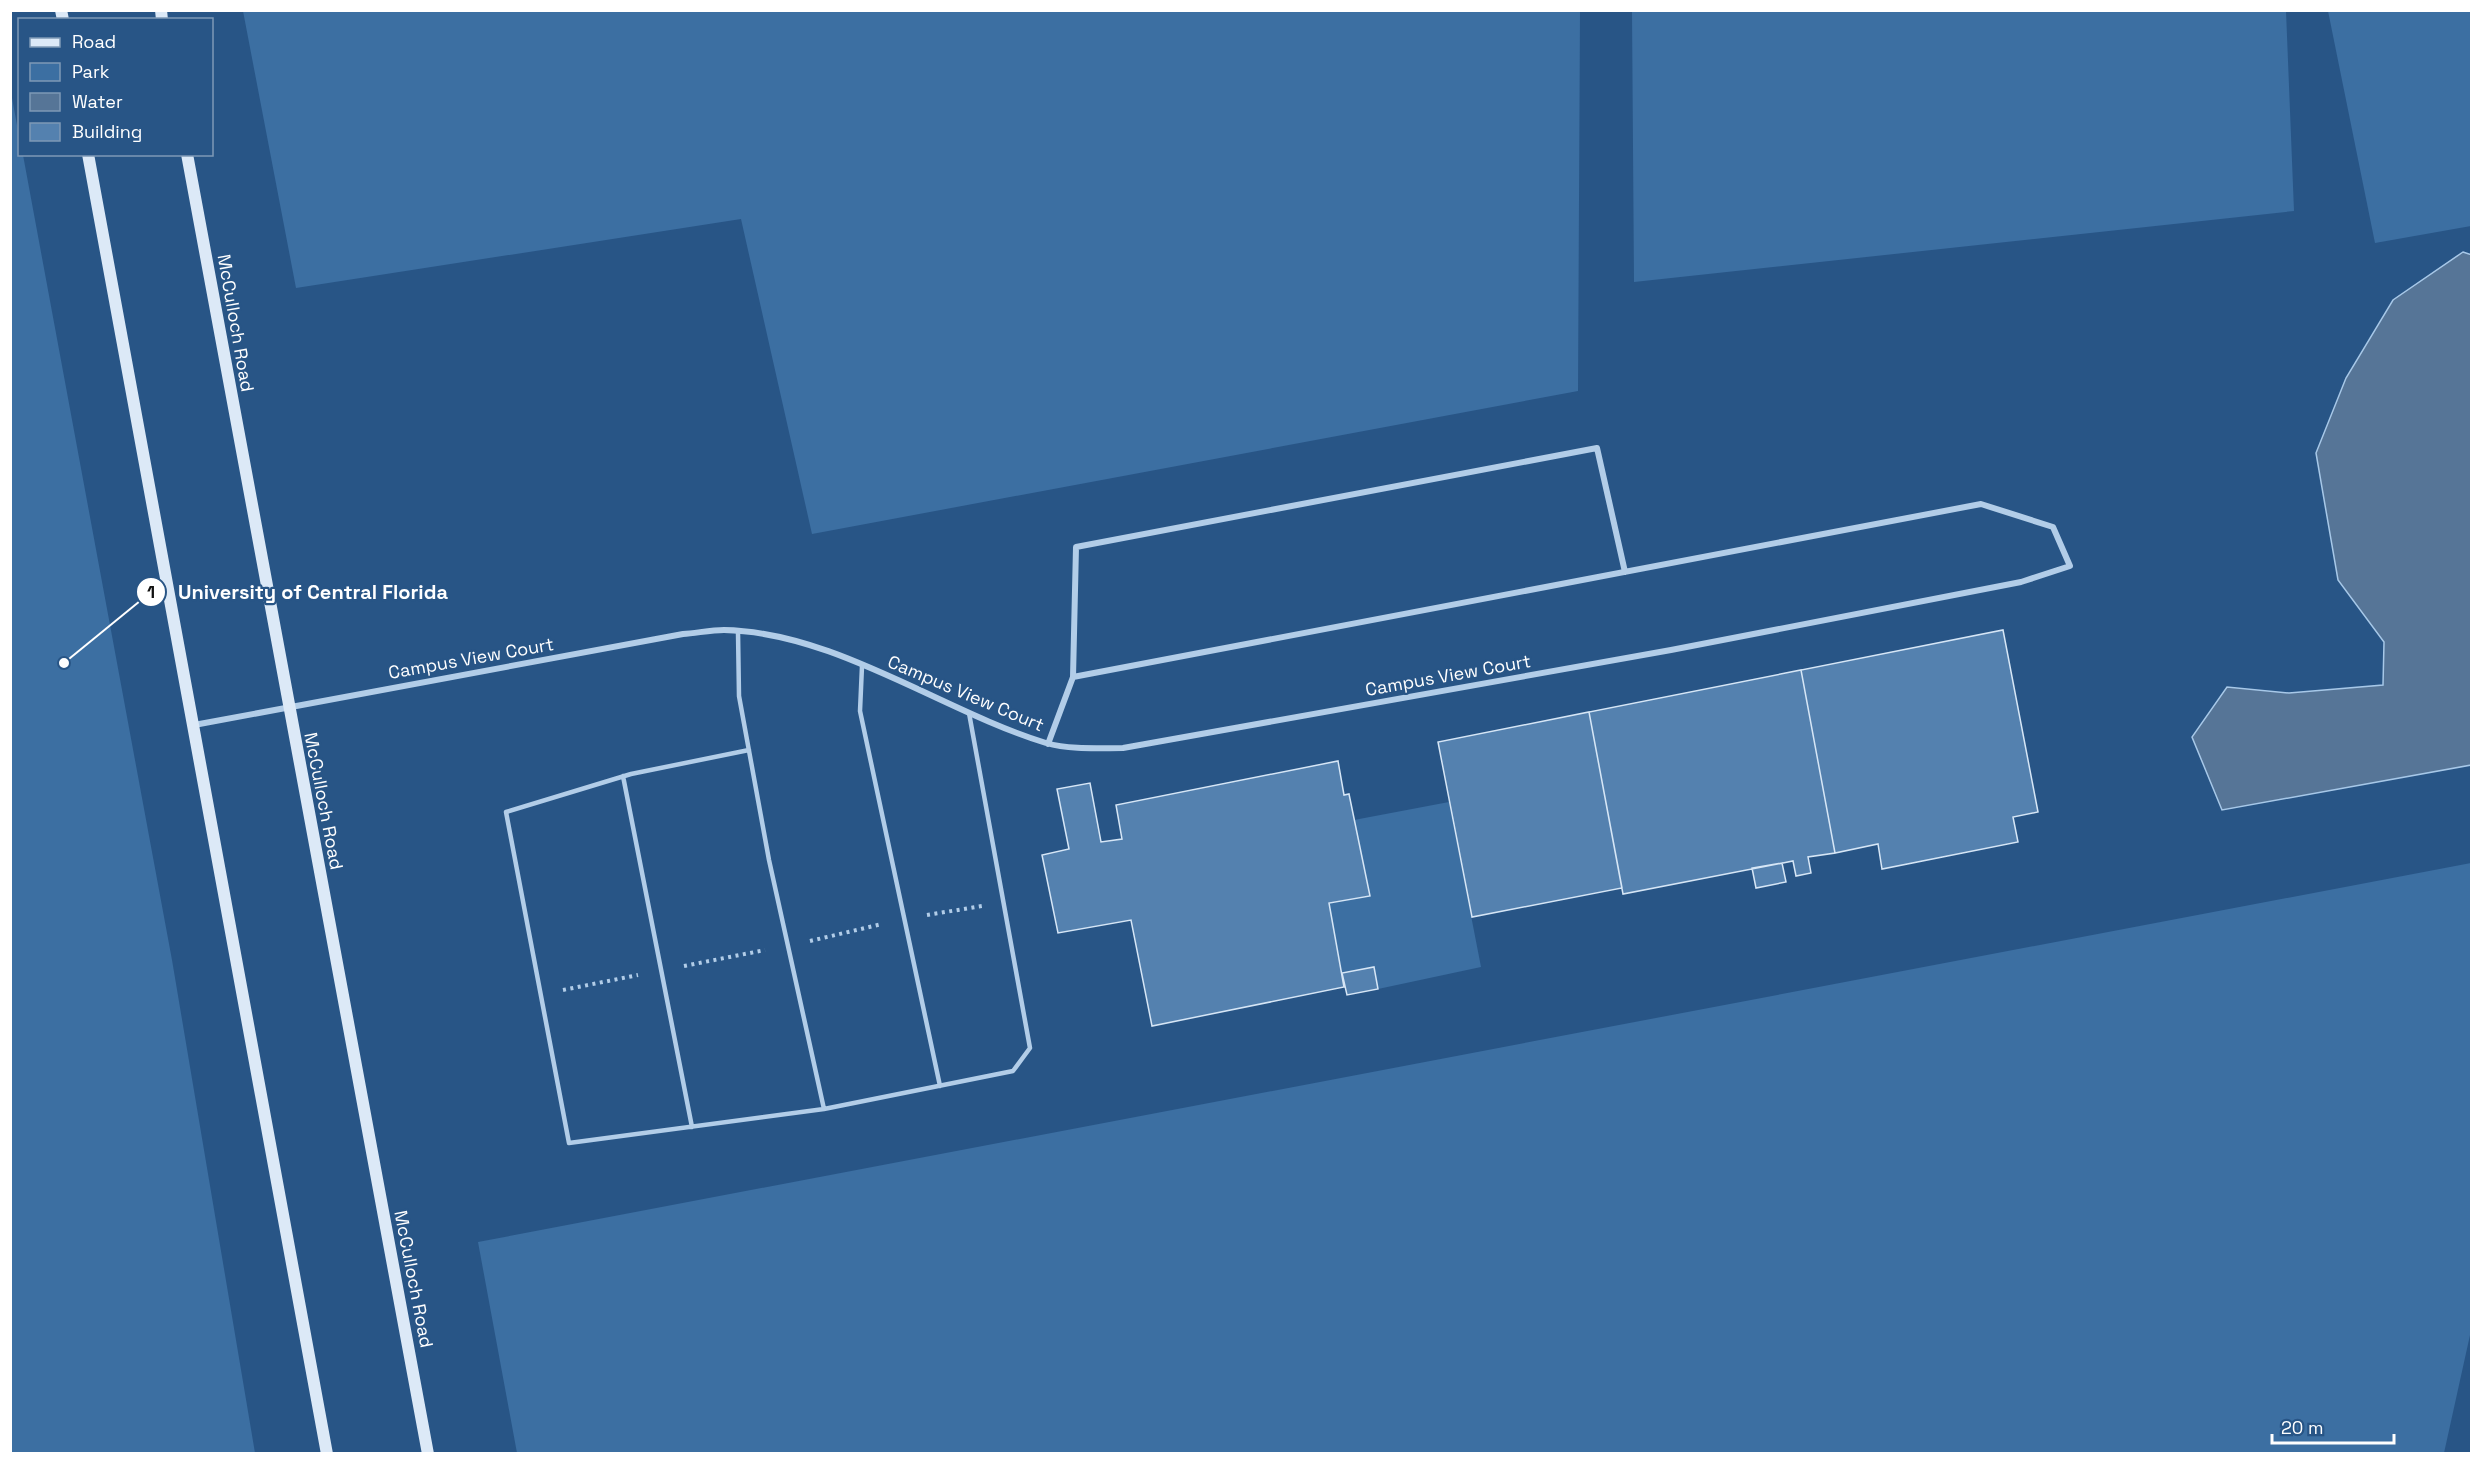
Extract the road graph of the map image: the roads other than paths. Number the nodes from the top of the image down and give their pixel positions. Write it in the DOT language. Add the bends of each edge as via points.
graph roads {
  1 [pos="88,156"];
  2 [pos="187,156"];
  3 [pos="1625,572"];
  4 [pos="738,632"];
  5 [pos="862,666"];
  6 [pos="1073,677"];
  7 [pos="288,706"];
  8 [pos="969,712"];
  9 [pos="194,725"];
  10 [pos="1048,744"];
  11 [pos="749,750"];
  12 [pos="624,776"];
  13 [pos="940,1086"];
  14 [pos="824,1109"];
  15 [pos="692,1127"];
  16 [pos="327,1454"];
  17 [pos="428,1454"];
  1 -- 9 [label="main road"];
  2 -- 7 [label="main road, McCulloch Road"];
  3 -- 6 [label="street"];
  3 -- 6 [label="street" via="1598,448 1076,547"];
  3 -- 10 [label="street, Campus View Court" via="1981,504 2053,527 2070,566 2021,582 1671,650 1123,748"];
  4 -- 5 [label="street, Campus View Court" via="789,639"];
  4 -- 7 [label="street, Campus View Court" via="683,634"];
  4 -- 11 [label="lane" via="739,696"];
  5 -- 8 [label="street, Campus View Court"];
  5 -- 13 [label="lane" via="860,711"];
  6 -- 10 [label="street"];
  7 -- 9 [label="street, Campus View Court"];
  7 -- 17 [label="main road, McCulloch Road"];
  8 -- 10 [label="street, Campus View Court"];
  8 -- 13 [label="lane" via="1030,1048 1013,1071"];
  9 -- 16 [label="main road"];
  11 -- 12 [label="lane"];
  11 -- 14 [label="lane"];
  12 -- 15 [label="lane"];
  12 -- 15 [label="lane" via="506,812 569,1143"];
  13 -- 14 [label="lane"];
  14 -- 15 [label="lane"];
}
